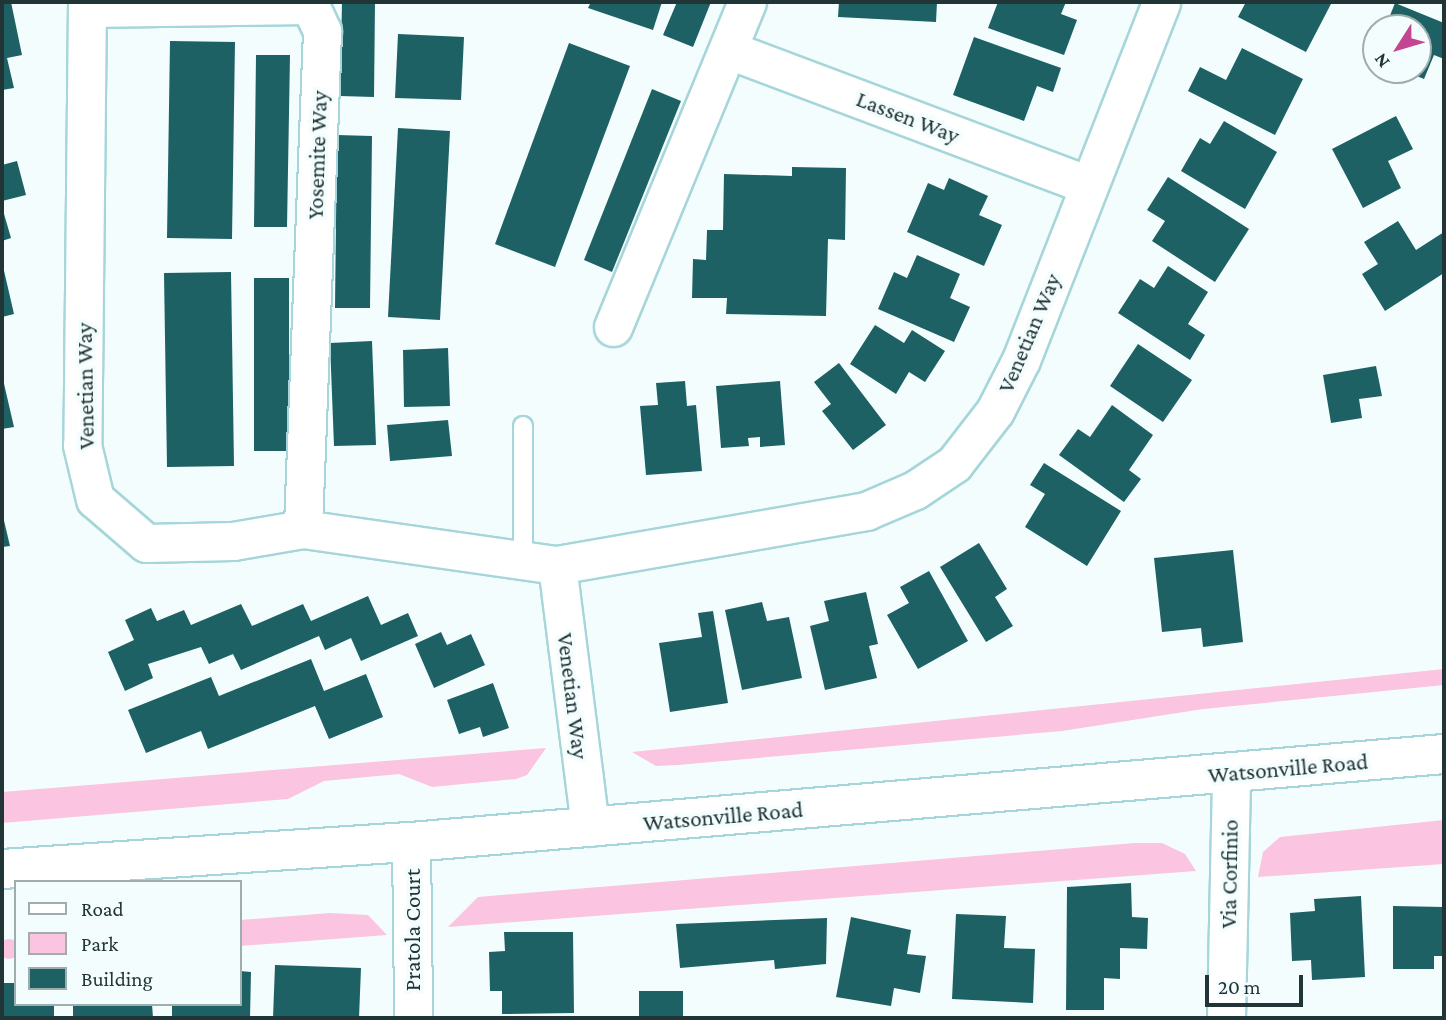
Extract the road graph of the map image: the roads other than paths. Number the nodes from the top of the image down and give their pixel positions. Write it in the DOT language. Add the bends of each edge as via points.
graph roads {
  1 [pos="747,2"];
  2 [pos="1161,2"];
  3 [pos="87,5"];
  4 [pos="729,50"];
  5 [pos="1088,185"];
  6 [pos="613,327"];
  7 [pos="523,426"];
  8 [pos="303,529"];
  9 [pos="540,562"];
  10 [pos="1444,754"];
  11 [pos="1231,773"];
  12 [pos="590,827"];
  13 [pos="411,842"];
  14 [pos="2,869"];
  15 [pos="412,1018"];
  16 [pos="1226,1018"];
  1 -- 4 [label="street"];
  2 -- 5 [label="street, Venetian Way"];
  3 -- 8 [label="street, Venetian Way" via="82,445 95,499 146,543 233,541"];
  3 -- 8 [label="street, Yosemite Way" via="310,5 321,31"];
  4 -- 5 [label="street, Lassen Way"];
  4 -- 6 [label="street"];
  5 -- 9 [label="street, Venetian Way" via="1021,360 995,411 954,464 915,490 866,511"];
  7 -- 9 [label="lane"];
  8 -- 9 [label="street, Venetian Way"];
  9 -- 12 [label="street, Venetian Way"];
  10 -- 11 [label="main road, Watsonville Road"];
  11 -- 12 [label="main road, Watsonville Road"];
  11 -- 16 [label="street, Via Corfinio"];
  12 -- 13 [label="main road, Watsonville Road"];
  13 -- 14 [label="main road, Watsonville Road"];
  13 -- 15 [label="street, Pratola Court"];
}
